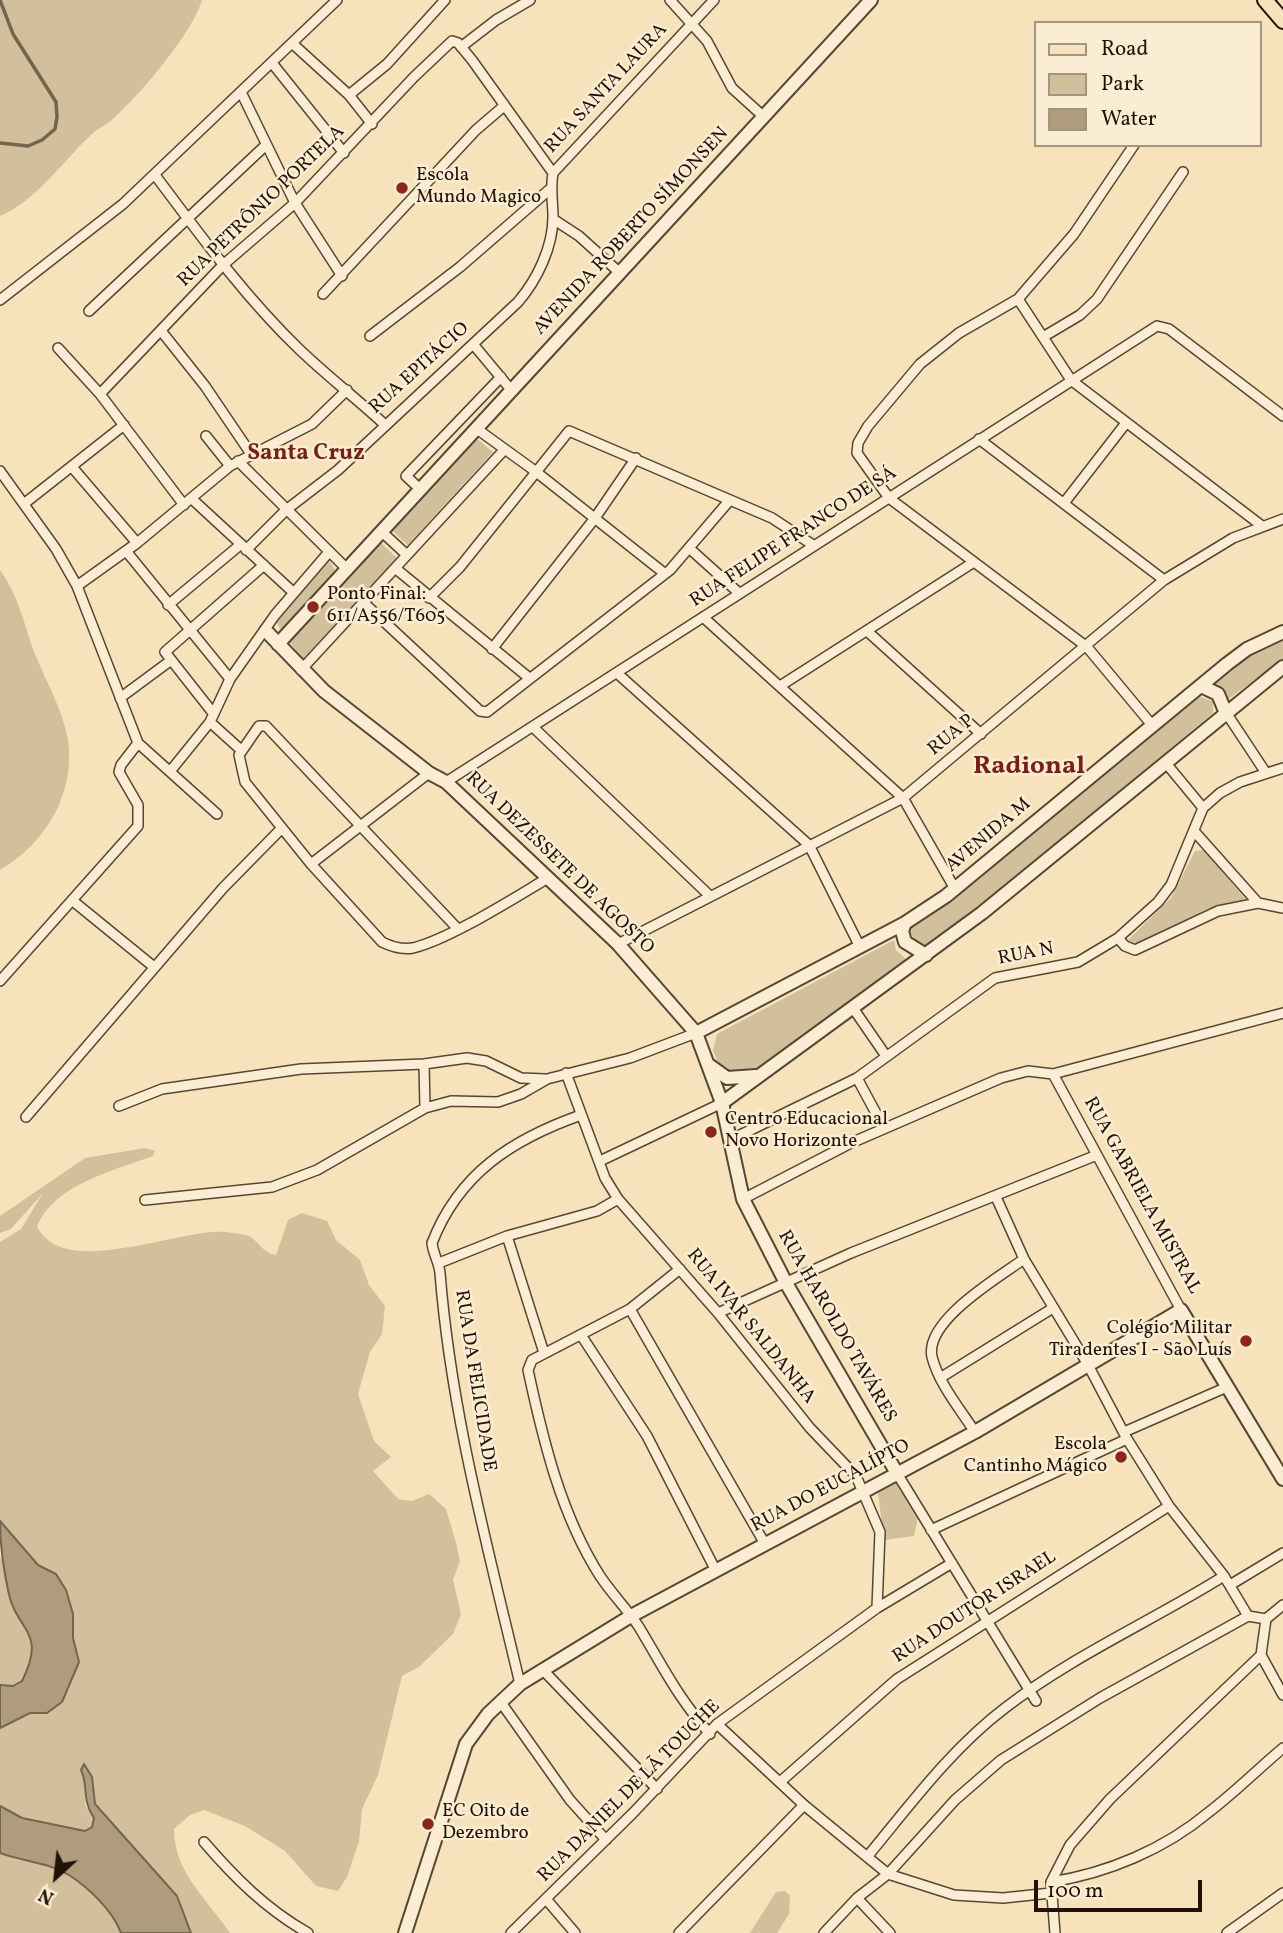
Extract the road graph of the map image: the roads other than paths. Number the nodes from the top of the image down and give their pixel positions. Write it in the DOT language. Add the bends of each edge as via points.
graph roads {
  1 [pos="337,0"];
  2 [pos="445,0"];
  3 [pos="530,0"];
  4 [pos="670,0"];
  5 [pos="714,0"];
  6 [pos="871,0"];
  7 [pos="1265,0"];
  8 [pos="1283,21"];
  9 [pos="692,23"];
  10 [pos="293,44"];
  11 [pos="461,47"];
  12 [pos="272,64"];
  13 [pos="241,92"];
  14 [pos="349,95"];
  15 [pos="504,106"];
  16 [pos="764,117"];
  17 [pos="372,124"];
  18 [pos="266,145"];
  19 [pos="1133,147"];
  20 [pos="344,153"];
  21 [pos="1183,172"];
  22 [pos="553,173"];
  23 [pos="155,175"];
  24 [pos="550,189"];
  25 [pos="295,203"];
  26 [pos="187,218"];
  27 [pos="553,219"];
  28 [pos="223,265"];
  29 [pos="620,273"];
  30 [pos="342,276"];
  31 [pos="323,294"];
  32 [pos="1018,299"];
  33 [pos="0,300"];
  34 [pos="89,311"];
  35 [pos="162,332"];
  36 [pos="370,336"];
  37 [pos="1043,337"];
  38 [pos="473,344"];
  39 [pos="58,348"];
  40 [pos="500,377"];
  41 [pos="1071,380"];
  42 [pos="347,390"];
  43 [pos="96,391"];
  44 [pos="512,391"];
  45 [pos="1283,416"];
  46 [pos="1126,423"];
  47 [pos="384,424"];
  48 [pos="124,425"];
  49 [pos="477,429"];
  50 [pos="445,435"];
  51 [pos="206,436"];
  52 [pos="979,439"];
  53 [pos="459,448"];
  54 [pos="504,450"];
  55 [pos="251,454"];
  56 [pos="636,458"];
  57 [pos="234,463"];
  58 [pos="72,467"];
  59 [pos="0,471"];
  60 [pos="535,471"];
  61 [pos="421,491"];
  62 [pos="889,498"];
  63 [pos="729,500"];
  64 [pos="188,502"];
  65 [pos="25,503"];
  66 [pos="1065,503"];
  67 [pos="286,510"];
  68 [pos="595,518"];
  69 [pos="1283,519"];
  70 [pos="1262,526"];
  71 [pos="382,532"];
  72 [pos="137,543"];
  73 [pos="813,545"];
  74 [pos="243,548"];
  75 [pos="689,548"];
  76 [pos="126,551"];
  77 [pos="330,552"];
  78 [pos="407,555"];
  79 [pos="974,562"];
  80 [pos="264,565"];
  81 [pos="395,568"];
  82 [pos="348,570"];
  83 [pos="664,573"];
  84 [pos="1164,580"];
  85 [pos="77,586"];
  86 [pos="294,593"];
  87 [pos="739,593"];
  88 [pos="429,598"];
  89 [pos="363,602"];
  90 [pos="168,605"];
  91 [pos="703,617"];
  92 [pos="188,631"];
  93 [pos="266,631"];
  94 [pos="867,631"];
  95 [pos="1283,632"];
  96 [pos="278,645"];
  97 [pos="1087,647"];
  98 [pos="492,649"];
  99 [pos="170,661"];
  100 [pos="1283,667"];
  101 [pos="301,670"];
  102 [pos="618,674"];
  103 [pos="528,677"];
  104 [pos="230,679"];
  105 [pos="780,686"];
  106 [pos="1201,686"];
  107 [pos="120,698"];
  108 [pos="1225,711"];
  109 [pos="211,718"];
  110 [pos="1153,725"];
  111 [pos="534,728"];
  112 [pos="981,734"];
  113 [pos="138,743"];
  114 [pos="241,750"];
  115 [pos="1165,762"];
  116 [pos="1283,768"];
  117 [pos="172,769"];
  118 [pos="429,773"];
  119 [pos="1266,773"];
  120 [pos="446,782"];
  121 [pos="903,799"];
  122 [pos="1203,808"];
  123 [pos="217,814"];
  124 [pos="359,827"];
  125 [pos="282,828"];
  126 [pos="1194,831"];
  127 [pos="809,845"];
  128 [pos="311,864"];
  129 [pos="548,878"];
  130 [pos="955,889"];
  131 [pos="710,896"];
  132 [pos="72,901"];
  133 [pos="1258,902"];
  134 [pos="1283,908"];
  135 [pos="905,923"];
  136 [pos="457,928"];
  137 [pos="1118,938"];
  138 [pos="618,944"];
  139 [pos="860,947"];
  140 [pos="926,955"];
  141 [pos="154,967"];
  142 [pos="0,981"];
  143 [pos="853,1008"];
  144 [pos="1283,1013"];
  145 [pos="722,1020"];
  146 [pos="696,1033"];
  147 [pos="886,1056"];
  148 [pos="706,1060"];
  149 [pos="424,1064"];
  150 [pos="566,1073"];
  151 [pos="1053,1074"];
  152 [pos="760,1075"];
  153 [pos="857,1078"];
  154 [pos="547,1079"];
  155 [pos="722,1103"];
  156 [pos="119,1106"];
  157 [pos="425,1108"];
  158 [pos="581,1115"];
  159 [pos="26,1117"];
  160 [pos="884,1128"];
  161 [pos="730,1140"];
  162 [pos="1097,1155"];
  163 [pos="600,1161"];
  164 [pos="996,1198"];
  165 [pos="618,1199"];
  166 [pos="743,1199"];
  167 [pos="145,1200"];
  168 [pos="507,1236"];
  169 [pos="1024,1259"];
  170 [pos="439,1263"];
  171 [pos="680,1269"];
  172 [pos="786,1283"];
  173 [pos="1054,1308"];
  174 [pos="629,1309"];
  175 [pos="1181,1310"];
  176 [pos="718,1313"];
  177 [pos="581,1335"];
  178 [pos="544,1353"];
  179 [pos="1087,1363"];
  180 [pos="940,1378"];
  181 [pos="1227,1387"];
  182 [pos="975,1432"];
  183 [pos="1126,1435"];
  184 [pos="898,1475"];
  185 [pos="1283,1479"];
  186 [pos="865,1492"];
  187 [pos="1169,1506"];
  188 [pos="932,1530"];
  189 [pos="765,1544"];
  190 [pos="1283,1553"];
  191 [pos="952,1563"];
  192 [pos="715,1569"];
  193 [pos="1224,1576"];
  194 [pos="1230,1585"];
  195 [pos="1283,1605"];
  196 [pos="877,1608"];
  197 [pos="631,1616"];
  198 [pos="1248,1616"];
  199 [pos="1266,1619"];
  200 [pos="988,1621"];
  201 [pos="1261,1655"];
  202 [pos="542,1669"];
  203 [pos="520,1684"];
  204 [pos="1030,1692"];
  205 [pos="1283,1695"];
  206 [pos="1036,1700"];
  207 [pos="500,1701"];
  208 [pos="717,1724"];
  209 [pos="710,1734"];
  210 [pos="1283,1748"];
  211 [pos="780,1782"];
  212 [pos="657,1789"];
  213 [pos="804,1805"];
  214 [pos="606,1840"];
  215 [pos="204,1842"];
  216 [pos="867,1857"];
  217 [pos="888,1874"];
  218 [pos="1052,1882"];
  219 [pos="1051,1893"];
  220 [pos="1283,1893"];
  221 [pos="857,1898"];
  222 [pos="546,1899"];
  223 [pos="308,1933"];
  224 [pos="405,1933"];
  225 [pos="511,1933"];
  226 [pos="575,1933"];
  227 [pos="679,1933"];
  228 [pos="824,1933"];
  229 [pos="890,1933"];
  230 [pos="1055,1933"];
  231 [pos="1227,1933"];
  1 -- 10 [label="street"];
  2 -- 14 [label="street" via="387,64"];
  3 -- 11 [label="street"];
  4 -- 9 [label="street"];
  5 -- 9 [label="street, RUA SANTA LAURA"];
  6 -- 16 [label="street, AVENIDA ROBERTO SÍMONSEN"];
  7 -- 8 [label="main road"];
  9 -- 16 [label="street" via="732,89"];
  9 -- 22 [label="street, RUA SANTA LAURA"];
  10 -- 12 [label="street"];
  10 -- 14 [label="street"];
  11 -- 15 [label="street"];
  11 -- 17 [label="street, RUA PETRÔNIO PORTELA" via="456,41 448,44"];
  12 -- 13 [label="street"];
  12 -- 20 [label="street"];
  13 -- 18 [label="street"];
  13 -- 23 [label="street"];
  14 -- 17 [label="street"];
  15 -- 22 [label="street"];
  15 -- 30 [label="street"];
  16 -- 29 [label="street, AVENIDA ROBERTO SÍMONSEN"];
  17 -- 20 [label="street, RUA PETRÔNIO PORTELA"];
  18 -- 25 [label="street"];
  18 -- 26 [label="street"];
  19 -- 32 [label="street" via="1074,234"];
  20 -- 25 [label="street, RUA PETRÔNIO PORTELA"];
  21 -- 37 [label="street" via="1097,299"];
  22 -- 24 [label="street, RUA SANTA LAURA"];
  23 -- 26 [label="street"];
  23 -- 33 [label="street"];
  24 -- 27 [label="street, RUA SANTA LAURA"];
  24 -- 36 [label="street"];
  25 -- 28 [label="street, RUA PETRÔNIO PORTELA"];
  25 -- 30 [label="street"];
  26 -- 28 [label="street"];
  26 -- 34 [label="street"];
  27 -- 29 [label="street"];
  27 -- 38 [label="street, RUA EPITÁCIO" via="531,288"];
  28 -- 35 [label="street, RUA PETRÔNIO PORTELA"];
  28 -- 42 [label="street" via="299,349"];
  29 -- 44 [label="street, AVENIDA ROBERTO SÍMONSEN"];
  30 -- 31 [label="street"];
  32 -- 37 [label="street"];
  32 -- 62 [label="street" via="959,333 920,364 868,426 857,453"];
  35 -- 43 [label="street, RUA PETRÔNIO PORTELA"];
  35 -- 55 [label="street"];
  37 -- 41 [label="street"];
  38 -- 40 [label="street"];
  38 -- 47 [label="street, RUA EPITÁCIO"];
  39 -- 43 [label="street"];
  40 -- 44 [label="street"];
  40 -- 50 [label="street"];
  41 -- 45 [label="street, RUA FELIPE FRANCO DE SÁ" via="1162,325"];
  41 -- 46 [label="street"];
  41 -- 52 [label="street, RUA FELIPE FRANCO DE SÁ"];
  42 -- 47 [label="street"];
  42 -- 55 [label="street" via="312,424"];
  43 -- 48 [label="street"];
  44 -- 49 [label="street, AVENIDA ROBERTO SÍMONSEN"];
  46 -- 66 [label="street"];
  46 -- 70 [label="street"];
  47 -- 67 [label="street, RUA EPITÁCIO" via="338,470"];
  48 -- 58 [label="street"];
  48 -- 64 [label="street"];
  49 -- 53 [label="street, AVENIDA ROBERTO SÍMONSEN"];
  49 -- 54 [label="street"];
  50 -- 53 [label="street"];
  50 -- 61 [label="street" via="406,476"];
  51 -- 57 [label="street"];
  52 -- 62 [label="street, RUA FELIPE FRANCO DE SÁ"];
  52 -- 66 [label="street"];
  53 -- 61 [label="street, AVENIDA ROBERTO SÍMONSEN"];
  54 -- 60 [label="street"];
  54 -- 78 [label="street"];
  55 -- 57 [label="street"];
  56 -- 60 [label="street" via="569,431"];
  56 -- 63 [label="street"];
  56 -- 68 [label="street"];
  57 -- 64 [label="street"];
  57 -- 67 [label="street"];
  58 -- 65 [label="street"];
  58 -- 72 [label="street"];
  59 -- 65 [label="street"];
  60 -- 68 [label="street"];
  60 -- 88 [label="street" via="474,550"];
  61 -- 71 [label="street, AVENIDA ROBERTO SÍMONSEN"];
  62 -- 73 [label="street, RUA FELIPE FRANCO DE SÁ"];
  62 -- 79 [label="street"];
  63 -- 73 [label="street" via="772,518"];
  63 -- 75 [label="street"];
  64 -- 72 [label="street"];
  64 -- 74 [label="street"];
  65 -- 85 [label="street"];
  66 -- 84 [label="street"];
  67 -- 74 [label="street, RUA EPITÁCIO"];
  67 -- 77 [label="street"];
  68 -- 83 [label="street"];
  68 -- 98 [label="street"];
  69 -- 70 [label="street, RUA P"];
  70 -- 84 [label="street, RUA P" via="1209,551"];
  71 -- 78 [label="street"];
  71 -- 82 [label="street, AVENIDA ROBERTO SÍMONSEN"];
  72 -- 76 [label="street"];
  73 -- 87 [label="street, RUA FELIPE FRANCO DE SÁ"];
  74 -- 80 [label="street"];
  74 -- 90 [label="street, RUA EPITÁCIO"];
  75 -- 83 [label="street"];
  75 -- 87 [label="street"];
  76 -- 85 [label="street"];
  76 -- 90 [label="street"];
  77 -- 82 [label="street"];
  77 -- 86 [label="street"];
  78 -- 81 [label="street"];
  79 -- 94 [label="street"];
  79 -- 97 [label="street"];
  80 -- 86 [label="street"];
  80 -- 92 [label="street"];
  81 -- 88 [label="street"];
  81 -- 89 [label="street"];
  82 -- 96 [label="street, AVENIDA ROBERTO SÍMONSEN"];
  83 -- 103 [label="street"];
  84 -- 97 [label="street, RUA P"];
  85 -- 107 [label="street"];
  86 -- 93 [label="street"];
  87 -- 91 [label="street, RUA FELIPE FRANCO DE SÁ"];
  88 -- 98 [label="street"];
  89 -- 101 [label="street"];
  89 -- 103 [label="street" via="483,712"];
  90 -- 92 [label="street"];
  91 -- 102 [label="street, RUA FELIPE FRANCO DE SÁ"];
  91 -- 105 [label="street"];
  92 -- 99 [label="street" via="166,650"];
  92 -- 104 [label="street"];
  93 -- 96 [label="street, RUA DEZESSETE DE AGOSTO"];
  93 -- 104 [label="street"];
  94 -- 105 [label="street"];
  94 -- 112 [label="street"];
  95 -- 106 [label="street, AVENIDA M" via="1247,649"];
  96 -- 101 [label="street, RUA DEZESSETE DE AGOSTO"];
  97 -- 110 [label="street"];
  97 -- 112 [label="street, RUA P"];
  98 -- 103 [label="street"];
  99 -- 107 [label="street"];
  99 -- 109 [label="street"];
  100 -- 108 [label="street"];
  101 -- 118 [label="street, RUA DEZESSETE DE AGOSTO"];
  102 -- 111 [label="street, RUA FELIPE FRANCO DE SÁ"];
  102 -- 127 [label="street"];
  104 -- 109 [label="street"];
  105 -- 121 [label="street"];
  106 -- 108 [label="street" via="1218,694"];
  106 -- 110 [label="street, AVENIDA M"];
  107 -- 113 [label="street"];
  108 -- 115 [label="street"];
  108 -- 119 [label="street"];
  109 -- 114 [label="street"];
  109 -- 117 [label="street"];
  110 -- 130 [label="street, AVENIDA M"];
  111 -- 120 [label="street, RUA FELIPE FRANCO DE SÁ"];
  111 -- 131 [label="street"];
  112 -- 121 [label="street, RUA P"];
  113 -- 117 [label="street"];
  113 -- 132 [label="street" via="119,772 138,806 138,826"];
  114 -- 124 [label="street" via="259,726 266,726"];
  114 -- 125 [label="street" via="245,782"];
  115 -- 122 [label="street"];
  115 -- 140 [label="street"];
  116 -- 119 [label="street"];
  117 -- 123 [label="street"];
  118 -- 120 [label="street, RUA DEZESSETE DE AGOSTO"];
  118 -- 124 [label="street"];
  119 -- 122 [label="street" via="1230,787"];
  120 -- 129 [label="street, RUA DEZESSETE DE AGOSTO"];
  121 -- 127 [label="street, RUA P"];
  121 -- 130 [label="street"];
  122 -- 126 [label="street, RUA N"];
  124 -- 128 [label="street"];
  124 -- 136 [label="street"];
  125 -- 128 [label="street"];
  125 -- 141 [label="street"];
  126 -- 133 [label="street"];
  126 -- 137 [label="street, RUA N" via="1165,894"];
  127 -- 131 [label="street, RUA P"];
  127 -- 139 [label="street"];
  128 -- 136 [label="street" via="382,942 392,947 415,947"];
  129 -- 136 [label="street"];
  129 -- 138 [label="street, RUA DEZESSETE DE AGOSTO"];
  130 -- 135 [label="street, AVENIDA M"];
  131 -- 138 [label="street, RUA P"];
  132 -- 141 [label="street"];
  132 -- 142 [label="street"];
  133 -- 134 [label="street"];
  133 -- 137 [label="street" via="1207,915 1135,950"];
  135 -- 139 [label="street, AVENIDA M"];
  135 -- 140 [label="street" via="905,942"];
  137 -- 147 [label="street, RUA N" via="1078,962 995,978"];
  138 -- 146 [label="street, RUA DEZESSETE DE AGOSTO"];
  139 -- 145 [label="street, AVENIDA M"];
  140 -- 143 [label="street"];
  141 -- 159 [label="street"];
  143 -- 147 [label="street"];
  143 -- 152 [label="street"];
  144 -- 151 [label="street"];
  145 -- 146 [label="street, AVENIDA M"];
  145 -- 148 [label="street" via="706,1039"];
  146 -- 148 [label="street, RUA DEZESSETE DE AGOSTO"];
  146 -- 150 [label="street" via="630,1058"];
  147 -- 153 [label="street, RUA N"];
  148 -- 152 [label="street" via="727,1078"];
  148 -- 155 [label="street, RUA DEZESSETE DE AGOSTO"];
  149 -- 154 [label="street" via="477,1058 522,1078"];
  149 -- 156 [label="street" via="301,1069 162,1089"];
  149 -- 157 [label="street"];
  150 -- 154 [label="street"];
  150 -- 158 [label="street, RUA IVAR SALDANHA"];
  151 -- 160 [label="street" via="1028,1071 1001,1078"];
  151 -- 162 [label="street, RUA GABRIELA MISTRAL"];
  152 -- 155 [label="street"];
  153 -- 160 [label="street"];
  153 -- 161 [label="street, RUA N"];
  154 -- 157 [label="street" via="498,1102 451,1101"];
  155 -- 161 [label="street, RUA HAROLDO TAVÁRES"];
  155 -- 163 [label="street"];
  157 -- 167 [label="street" via="292,1181"];
  158 -- 163 [label="street, RUA IVAR SALDANHA"];
  158 -- 170 [label="street, RUA DA FELICIDADE" via="516,1144 471,1179 455,1196 432,1242"];
  160 -- 166 [label="street"];
  161 -- 166 [label="street, RUA HAROLDO TAVÁRES"];
  162 -- 164 [label="street"];
  162 -- 175 [label="street, RUA GABRIELA MISTRAL"];
  163 -- 165 [label="street, RUA IVAR SALDANHA"];
  164 -- 169 [label="street"];
  164 -- 172 [label="street" via="851,1252"];
  165 -- 168 [label="street" via="597,1211"];
  165 -- 171 [label="street, RUA IVAR SALDANHA"];
  166 -- 172 [label="street, RUA HAROLDO TAVÁRES"];
  168 -- 170 [label="street"];
  168 -- 178 [label="street"];
  169 -- 173 [label="street"];
  169 -- 180 [label="street" via="981,1290 937,1331 931,1347"];
  170 -- 203 [label="street, RUA DA FELICIDADE" via="459,1416"];
  171 -- 174 [label="street"];
  171 -- 176 [label="street, RUA IVAR SALDANHA"];
  172 -- 176 [label="street"];
  172 -- 184 [label="street, RUA HAROLDO TAVÁRES"];
  173 -- 179 [label="street"];
  173 -- 180 [label="street"];
  174 -- 177 [label="street"];
  174 -- 189 [label="street"];
  175 -- 179 [label="street, RUA DO EUCALÍPTO"];
  175 -- 181 [label="street, RUA GABRIELA MISTRAL"];
  176 -- 186 [label="street, RUA IVAR SALDANHA" via="810,1428 844,1460"];
  177 -- 178 [label="street"];
  177 -- 192 [label="street" via="647,1436"];
  178 -- 197 [label="street" via="532,1360 528,1370 545,1450 600,1576"];
  179 -- 182 [label="street, RUA DO EUCALÍPTO"];
  179 -- 183 [label="street"];
  180 -- 182 [label="street"];
  181 -- 183 [label="street"];
  181 -- 185 [label="street, RUA GABRIELA MISTRAL"];
  182 -- 184 [label="street, RUA DO EUCALÍPTO"];
  183 -- 187 [label="street"];
  183 -- 188 [label="street"];
  184 -- 186 [label="street, RUA DO EUCALÍPTO"];
  184 -- 188 [label="street, RUA HAROLDO TAVÁRES"];
  186 -- 189 [label="street, RUA DO EUCALÍPTO"];
  186 -- 196 [label="street, RUA IVAR SALDANHA" via="880,1532"];
  187 -- 193 [label="street"];
  187 -- 200 [label="street, RUA DOUTOR ISRAEL"];
  188 -- 191 [label="street, RUA HAROLDO TAVÁRES"];
  189 -- 192 [label="street, RUA DO EUCALÍPTO"];
  190 -- 194 [label="street"];
  191 -- 196 [label="street, RUA DANIEL DE LÃ TOUCHE"];
  191 -- 200 [label="street, RUA HAROLDO TAVÁRES"];
  192 -- 197 [label="street, RUA DO EUCALÍPTO"];
  193 -- 194 [label="street"];
  193 -- 204 [label="street"];
  194 -- 198 [label="street"];
  195 -- 199 [label="street"];
  196 -- 208 [label="street, RUA DANIEL DE LÃ TOUCHE"];
  197 -- 202 [label="street, RUA DO EUCALÍPTO"];
  197 -- 209 [label="street" via="674,1690"];
  198 -- 199 [label="street"];
  198 -- 217 [label="street" via="1100,1698 1002,1760 955,1800"];
  199 -- 201 [label="street"];
  200 -- 204 [label="street, RUA HAROLDO TAVÁRES"];
  200 -- 211 [label="street, RUA DOUTOR ISRAEL" via="897,1679"];
  201 -- 205 [label="street"];
  201 -- 218 [label="street" via="1087,1824 1070,1845"];
  202 -- 203 [label="street, RUA DO EUCALÍPTO"];
  202 -- 212 [label="street"];
  203 -- 207 [label="street, RUA DO EUCALÍPTO"];
  204 -- 206 [label="street, RUA HAROLDO TAVÁRES"];
  204 -- 216 [label="street" via="1006,1707 955,1753"];
  207 -- 214 [label="street" via="569,1800"];
  207 -- 224 [label="street, RUA DO EUCALÍPTO" via="466,1744"];
  208 -- 209 [label="street, RUA DANIEL DE LÃ TOUCHE"];
  208 -- 211 [label="street"];
  209 -- 212 [label="street, RUA DANIEL DE LÃ TOUCHE"];
  210 -- 218 [label="street" via="1183,1832 1104,1869"];
  211 -- 213 [label="street"];
  212 -- 214 [label="street, RUA DANIEL DE LÃ TOUCHE"];
  213 -- 216 [label="street"];
  213 -- 227 [label="street"];
  214 -- 222 [label="street, RUA DANIEL DE LÃ TOUCHE"];
  215 -- 223 [label="street" via="238,1881 281,1918"];
  216 -- 217 [label="street"];
  217 -- 219 [label="street" via="954,1895 1003,1898"];
  217 -- 221 [label="street"];
  218 -- 219 [label="street"];
  219 -- 230 [label="street"];
  220 -- 231 [label="street"];
  221 -- 228 [label="street"];
  221 -- 229 [label="street"];
  222 -- 225 [label="street, RUA DANIEL DE LÃ TOUCHE"];
  222 -- 226 [label="street"];
}
